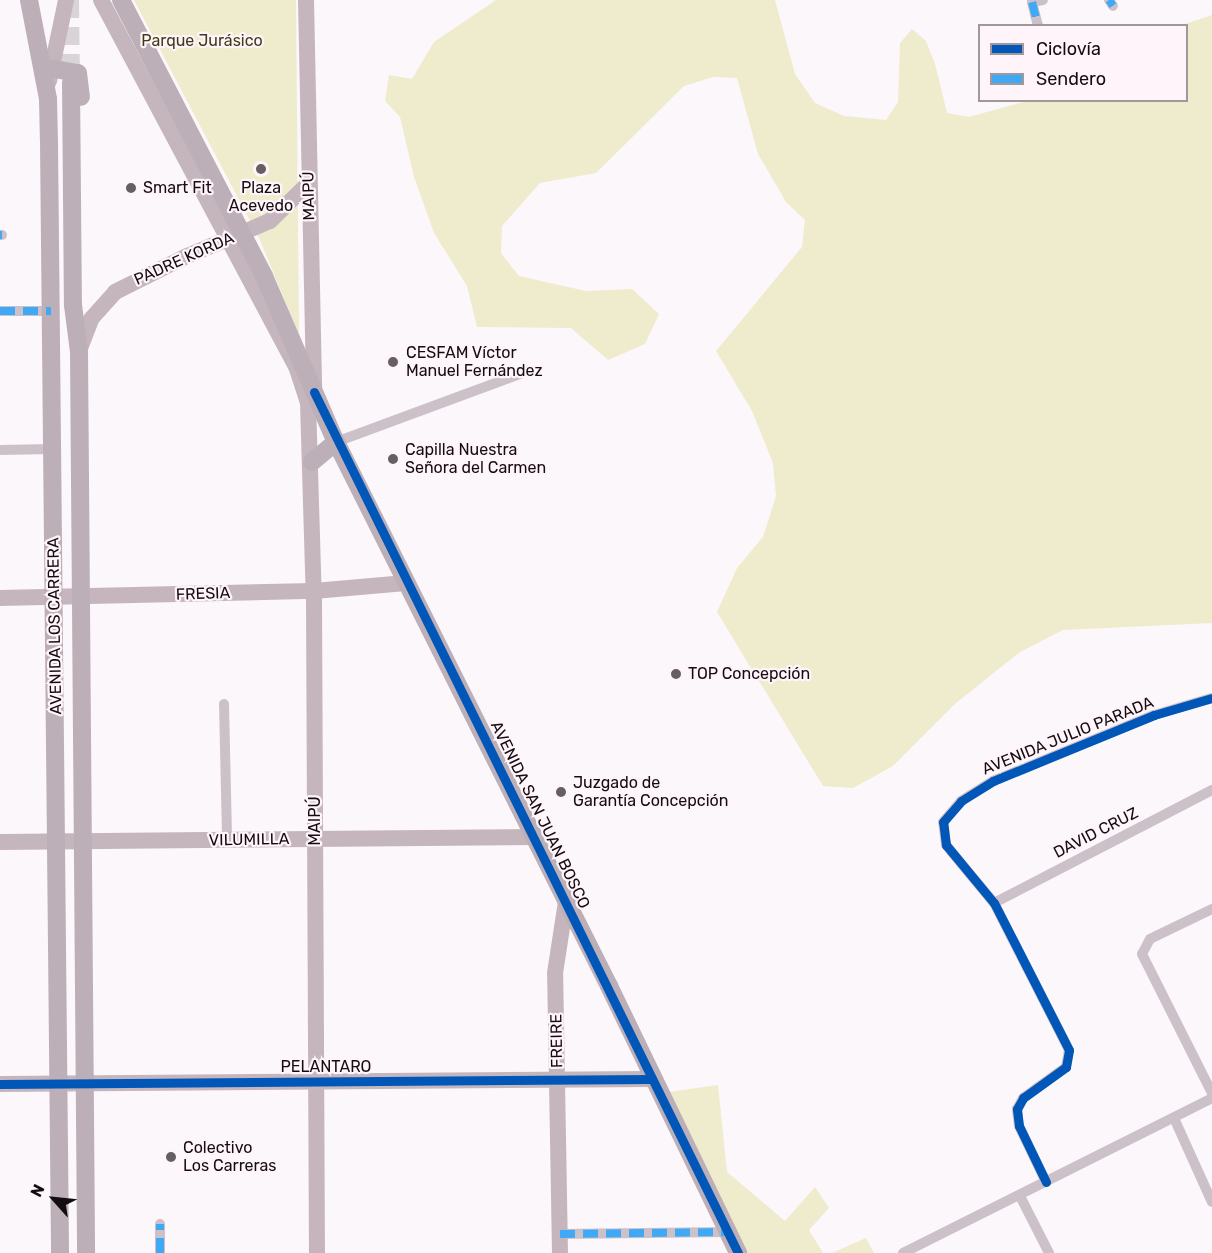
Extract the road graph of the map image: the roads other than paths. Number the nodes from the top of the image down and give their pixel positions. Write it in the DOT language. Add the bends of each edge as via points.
graph roads {
  1 [pos="29,0"];
  2 [pos="66,0"];
  3 [pos="102,0"];
  4 [pos="121,0"];
  5 [pos="306,0"];
  6 [pos="1034,1"];
  7 [pos="1038,24"];
  8 [pos="49,68"];
  9 [pos="71,83"];
  10 [pos="48,99"];
  11 [pos="309,183"];
  12 [pos="235,237"];
  13 [pos="0,311"];
  14 [pos="51,311"];
  15 [pos="81,344"];
  16 [pos="520,374"];
  17 [pos="310,391"];
  18 [pos="336,442"];
  19 [pos="52,449"];
  20 [pos="0,450"];
  21 [pos="312,462"];
  22 [pos="406,583"];
  23 [pos="314,591"];
  24 [pos="55,597"];
  25 [pos="80,597"];
  26 [pos="0,598"];
  27 [pos="1212,698"];
  28 [pos="224,704"];
  29 [pos="1212,790"];
  30 [pos="534,837"];
  31 [pos="315,840"];
  32 [pos="227,841"];
  33 [pos="0,842"];
  34 [pos="57,842"];
  35 [pos="83,842"];
  36 [pos="566,902"];
  37 [pos="994,903"];
  38 [pos="1212,909"];
  39 [pos="652,1079"];
  40 [pos="558,1080"];
  41 [pos="315,1082"];
  42 [pos="0,1084"];
  43 [pos="59,1084"];
  44 [pos="86,1084"];
  45 [pos="1212,1093"];
  46 [pos="1212,1098"];
  47 [pos="1174,1118"];
  48 [pos="1046,1182"];
  49 [pos="1020,1196"];
  50 [pos="1212,1202"];
  51 [pos="160,1224"];
  52 [pos="728,1232"];
  53 [pos="560,1234"];
  54 [pos="60,1253"];
  55 [pos="86,1253"];
  56 [pos="160,1253"];
  57 [pos="317,1253"];
  58 [pos="560,1253"];
  59 [pos="738,1253"];
  60 [pos="903,1253"];
  61 [pos="1049,1253"];
  1 -- 10 [label="main road, AVENIDA LOS CARRERA"];
  2 -- 8 [label="main road"];
  3 -- 12 [label="main road, AVENIDA SAN JUAN BOSCO"];
  4 -- 12 [label="main road, AVENIDA SAN JUAN BOSCO"];
  5 -- 11 [label="main road, MAIPÚ"];
  6 -- 7 [label="street"];
  8 -- 10 [label="main road"];
  8 -- 15 [label="main road" via="74,69 81,80"];
  9 -- 15 [label="main road, AVENIDA LOS CARRERA" via="73,305"];
  10 -- 14 [label="main road, AVENIDA LOS CARRERA"];
  11 -- 12 [label="main road, PADRE KORDA" via="279,215"];
  11 -- 17 [label="main road, MAIPÚ"];
  12 -- 15 [label="main road, PADRE KORDA" via="125,285 98,309"];
  12 -- 17 [label="main road, AVENIDA SAN JUAN BOSCO"];
  13 -- 14 [label="street"];
  14 -- 19 [label="main road, AVENIDA LOS CARRERA"];
  15 -- 25 [label="main road, AVENIDA LOS CARRERA"];
  16 -- 18 [label="street"];
  17 -- 18 [label="main road, AVENIDA SAN JUAN BOSCO"];
  17 -- 21 [label="main road, MAIPÚ"];
  18 -- 21 [label="main road"];
  18 -- 22 [label="main road, AVENIDA SAN JUAN BOSCO"];
  19 -- 20 [label="street"];
  19 -- 24 [label="main road, AVENIDA LOS CARRERA"];
  21 -- 23 [label="main road, MAIPÚ"];
  22 -- 23 [label="main road, FRESIA"];
  22 -- 30 [label="main road, AVENIDA SAN JUAN BOSCO"];
  23 -- 25 [label="main road, FRESIA"];
  23 -- 31 [label="main road, MAIPÚ"];
  24 -- 25 [label="main road, FRESIA"];
  24 -- 26 [label="main road, FRESIA"];
  24 -- 34 [label="main road, AVENIDA LOS CARRERA"];
  25 -- 35 [label="main road, AVENIDA LOS CARRERA"];
  27 -- 37 [label="street, AVENIDA JULIO PARADA" via="1154,715 1011,773 975,791 954,808 944,822 946,845"];
  28 -- 32 [label="street"];
  29 -- 37 [label="street, DAVID CRUZ"];
  30 -- 31 [label="main road, VILUMILLA"];
  30 -- 36 [label="main road, AVENIDA SAN JUAN BOSCO"];
  31 -- 32 [label="main road, VILUMILLA"];
  31 -- 41 [label="main road, MAIPÚ"];
  32 -- 35 [label="main road, VILUMILLA"];
  33 -- 34 [label="main road, VILUMILLA"];
  34 -- 35 [label="main road, VILUMILLA"];
  34 -- 43 [label="main road, AVENIDA LOS CARRERA"];
  35 -- 44 [label="main road, AVENIDA LOS CARRERA"];
  36 -- 39 [label="main road, AVENIDA SAN JUAN BOSCO"];
  36 -- 40 [label="main road, FREIRE" via="555,973"];
  37 -- 48 [label="street, AVENIDA JULIO PARADA" via="1069,1050 1066,1067 1023,1098 1017,1109 1019,1126"];
  38 -- 45 [label="street" via="1150,939 1142,954"];
  39 -- 40 [label="main road, PELANTARO"];
  39 -- 52 [label="main road, AVENIDA SAN JUAN BOSCO"];
  40 -- 41 [label="main road, PELANTARO"];
  40 -- 53 [label="main road, FREIRE"];
  41 -- 44 [label="main road, PELANTARO"];
  41 -- 57 [label="main road, MAIPÚ"];
  42 -- 43 [label="main road, PELANTARO"];
  43 -- 44 [label="main road, PELANTARO"];
  43 -- 54 [label="main road, AVENIDA LOS CARRERA"];
  44 -- 55 [label="main road, AVENIDA LOS CARRERA"];
  46 -- 47 [label="street"];
  47 -- 48 [label="street"];
  47 -- 50 [label="street"];
  48 -- 49 [label="street"];
  49 -- 60 [label="street"];
  49 -- 61 [label="street"];
  51 -- 56 [label="street"];
  52 -- 53 [label="street"];
  52 -- 59 [label="main road, AVENIDA SAN JUAN BOSCO"];
  53 -- 58 [label="main road, FREIRE"];
}
